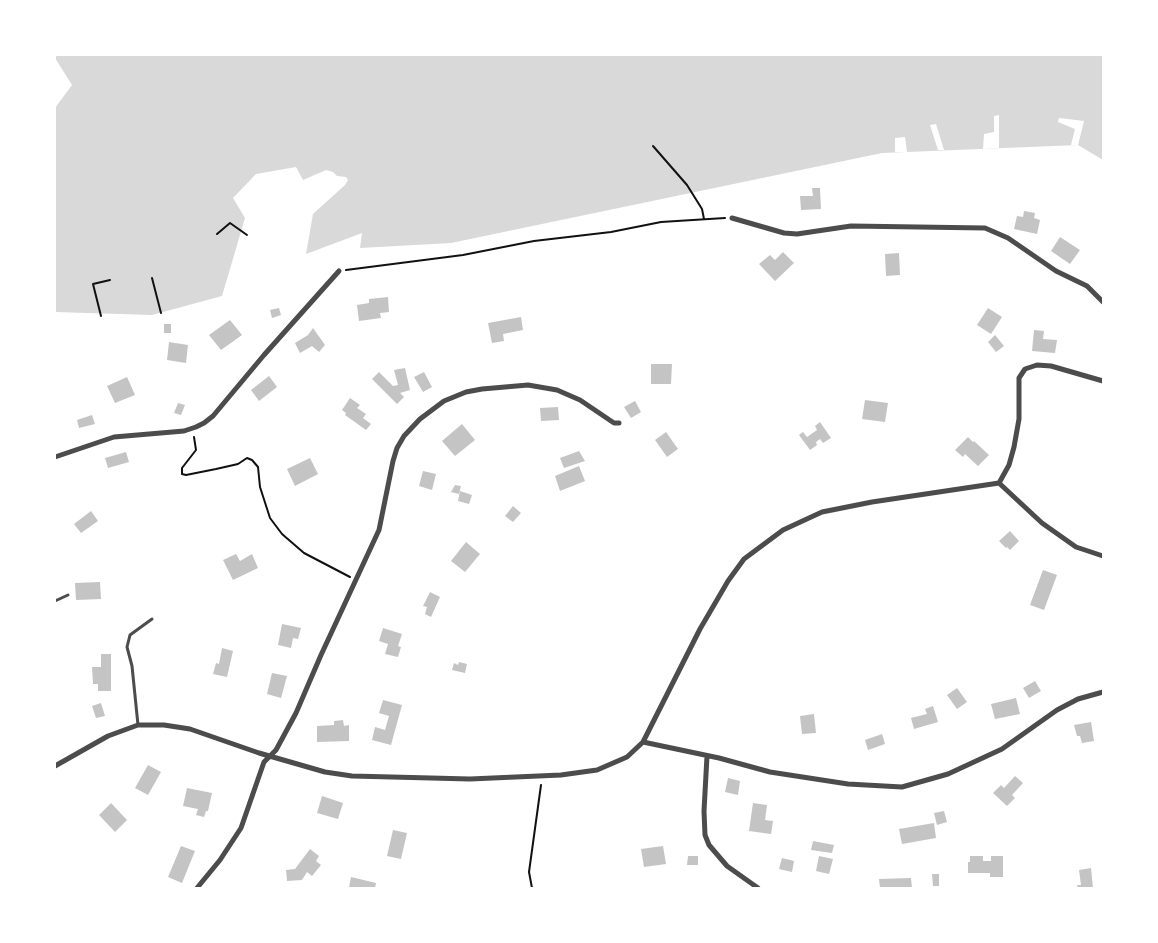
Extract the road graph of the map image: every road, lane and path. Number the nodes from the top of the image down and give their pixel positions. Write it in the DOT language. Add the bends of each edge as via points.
graph roads {
  1 [pos="653,146"];
  2 [pos="732,218"];
  3 [pos="704,220"];
  4 [pos="217,234"];
  5 [pos="247,235"];
  6 [pos="339,271"];
  7 [pos="152,278"];
  8 [pos="110,280"];
  9 [pos="1103,302"];
  10 [pos="161,313"];
  11 [pos="101,316"];
  12 [pos="1103,381"];
  13 [pos="619,423"];
  14 [pos="191,429"];
  15 [pos="55,457"];
  16 [pos="999,483"];
  17 [pos="1103,556"];
  18 [pos="356,580"];
  19 [pos="68,595"];
  20 [pos="55,601"];
  21 [pos="152,618"];
  22 [pos="1103,692"];
  23 [pos="138,725"];
  24 [pos="643,742"];
  25 [pos="270,755"];
  26 [pos="707,756"];
  27 [pos="55,766"];
  28 [pos="542,775"];
  29 [pos="196,888"];
  30 [pos="532,888"];
  31 [pos="758,888"];
  1 -- 3 [label="path" via="687,185 702,210"];
  2 -- 3 [label="path"];
  2 -- 9 [label="street" via="797,234 851,226 985,228 1008,238 1056,271 1087,286"];
  3 -- 6 [label="path" via="660,222 463,255"];
  4 -- 5 [label="path" via="230,223"];
  6 -- 14 [label="street" via="213,416"];
  7 -- 10 [label="path"];
  8 -- 11 [label="path" via="93,284"];
  12 -- 16 [label="street" via="1051,366 1037,365 1025,369 1019,378 1019,419 1014,447 1006,474"];
  13 -- 18 [label="street" via="557,390 528,385 466,392 444,401 420,418 397,448 379,530"];
  14 -- 15 [label="street" via="114,437"];
  14 -- 18 [label="path" via="197,448 182,468 182,474 238,464 247,458 252,460 258,467 260,487 270,518 282,534 304,553"];
  16 -- 17 [label="street" via="1042,523 1076,547"];
  16 -- 24 [label="street" via="822,512 783,530 744,559 728,581 700,628"];
  18 -- 25 [label="street" via="296,714"];
  19 -- 20 [label="lane"];
  21 -- 23 [label="lane" via="130,635 127,647"];
  22 -- 26 [label="street" via="1056,710 1002,749 948,774 902,787 848,784 770,772"];
  23 -- 25 [label="street" via="190,729"];
  23 -- 27 [label="street" via="108,736"];
  24 -- 26 [label="street"];
  24 -- 28 [label="street" via="627,756 597,770"];
  25 -- 28 [label="street" via="325,772 352,776 470,779"];
  25 -- 29 [label="street" via="264,762 238,833"];
  26 -- 31 [label="street" via="704,834 727,866"];
  28 -- 30 [label="path" via="529,872"];
}
